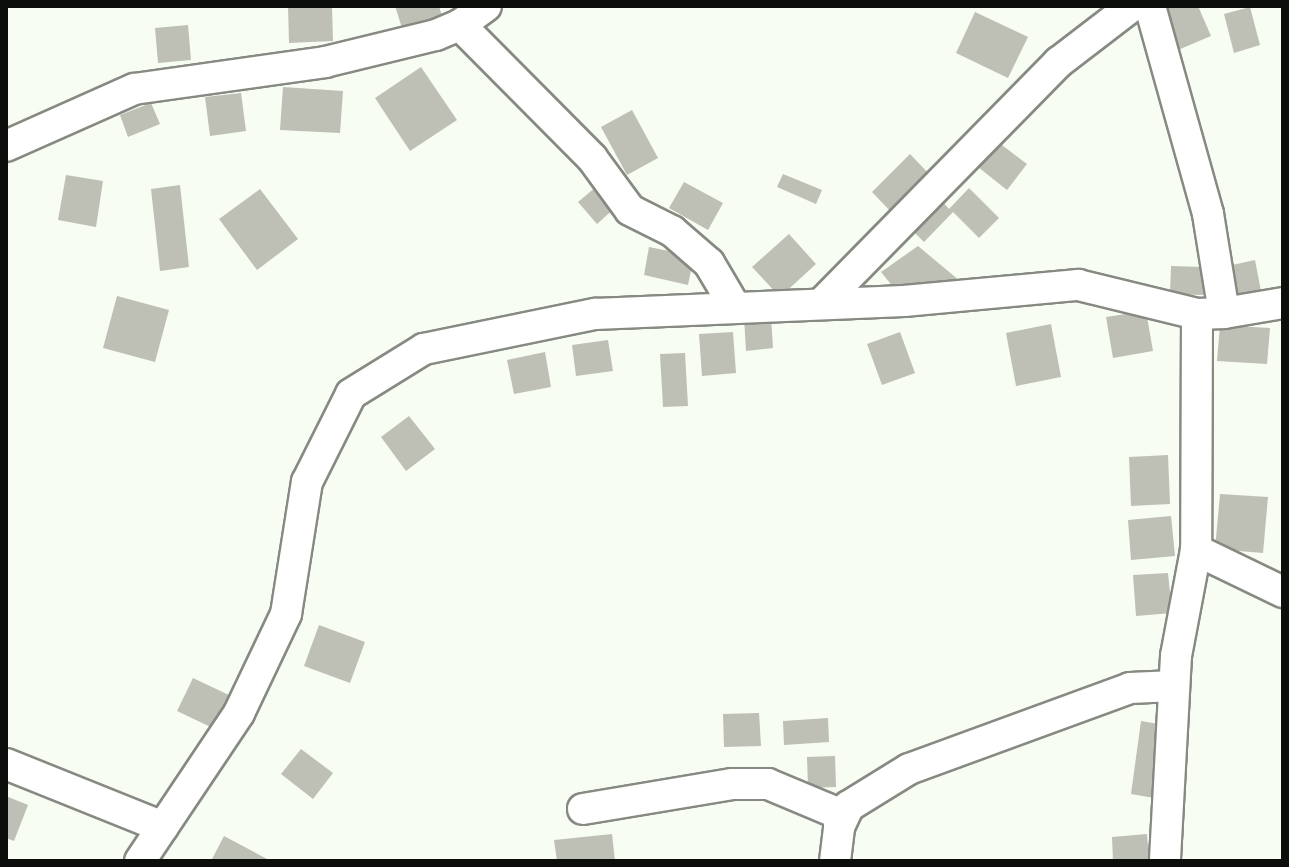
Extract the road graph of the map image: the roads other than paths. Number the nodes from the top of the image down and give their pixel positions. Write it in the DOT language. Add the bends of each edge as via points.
graph roads {
  1 [pos="486,6"];
  2 [pos="1132,6"];
  3 [pos="1150,6"];
  4 [pos="460,25"];
  5 [pos="6,146"];
  6 [pos="822,303"];
  7 [pos="1283,303"];
  8 [pos="735,307"];
  9 [pos="1210,314"];
  10 [pos="1196,550"];
  11 [pos="1283,592"];
  12 [pos="1174,686"];
  13 [pos="6,764"];
  14 [pos="583,809"];
  15 [pos="842,815"];
  16 [pos="163,827"];
  17 [pos="140,861"];
  18 [pos="835,861"];
  19 [pos="1165,861"];
  1 -- 4 [label="street"];
  2 -- 6 [label="street" via="1059,62"];
  3 -- 9 [label="street" via="1208,214"];
  4 -- 5 [label="street" via="325,62 134,89"];
  4 -- 8 [label="street" via="592,158 630,210 672,231 709,263"];
  6 -- 8 [label="street"];
  6 -- 9 [label="street" via="1078,285"];
  7 -- 9 [label="street"];
  8 -- 16 [label="street" via="595,314 424,349 351,394 307,482 286,614 239,713"];
  9 -- 10 [label="street"];
  10 -- 11 [label="street"];
  10 -- 12 [label="street"];
  12 -- 15 [label="street" via="1130,688 909,769"];
  12 -- 19 [label="street"];
  13 -- 16 [label="street"];
  14 -- 15 [label="street" via="733,784 768,784"];
  15 -- 18 [label="street"];
  16 -- 17 [label="street"];
}
